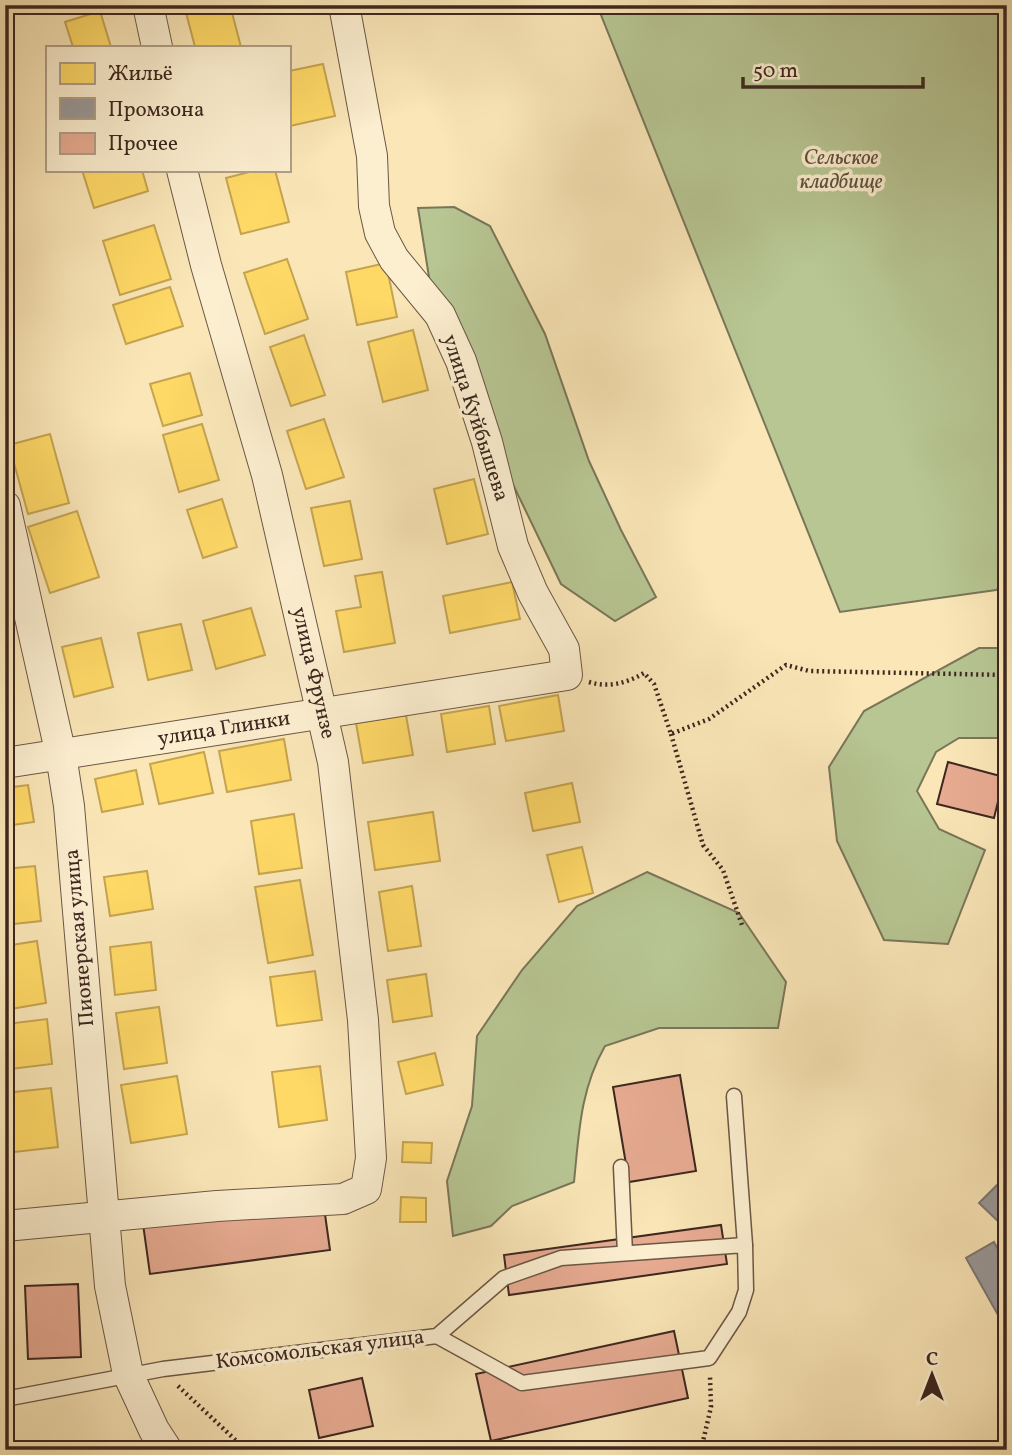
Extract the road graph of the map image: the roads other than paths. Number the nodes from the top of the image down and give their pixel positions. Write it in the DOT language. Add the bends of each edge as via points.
graph roads {
  1 [pos="149,5"];
  2 [pos="344,5"];
  3 [pos="157,46"];
  4 [pos="183,172"];
  5 [pos="5,506"];
  6 [pos="567,675"];
  7 [pos="322,714"];
  8 [pos="61,755"];
  9 [pos="5,763"];
  10 [pos="734,1096"];
  11 [pos="621,1167"];
  12 [pos="103,1217"];
  13 [pos="5,1226"];
  14 [pos="745,1245"];
  15 [pos="625,1253"];
  16 [pos="437,1336"];
  17 [pos="128,1374"];
  18 [pos="5,1399"];
  19 [pos="167,1450"];
  1 -- 3 [label="street"];
  2 -- 6 [label="street, улица Куйбышева" via="372,156 380,233 394,259 440,315 461,361 513,546 564,649"];
  4 -- 7 [label="street, улица Фрунзе" via="267,475"];
  5 -- 8 [label="street, Пионерская улица"];
  6 -- 7 [label="street, улица Глинки"];
  7 -- 8 [label="street, улица Глинки"];
  7 -- 12 [label="street, улица Фрунзе" via="333,762 363,1020 371,1157 366,1189 343,1199"];
  8 -- 9 [label="street, улица Глинки"];
  8 -- 12 [label="street, Пионерская улица"];
  10 -- 14 [label="lane"];
  11 -- 15 [label="lane"];
  12 -- 13 [label="street"];
  12 -- 17 [label="street, Пионерская улица" via="110,1286"];
  14 -- 15 [label="lane"];
  14 -- 16 [label="lane, Комсомольская улица" via="746,1290 709,1359 522,1383"];
  15 -- 16 [label="lane" via="561,1258 505,1278"];
  16 -- 17 [label="lane, Комсомольская улица"];
  17 -- 18 [label="lane, Комсомольская улица"];
  17 -- 19 [label="street, Пионерская улица"];
}
